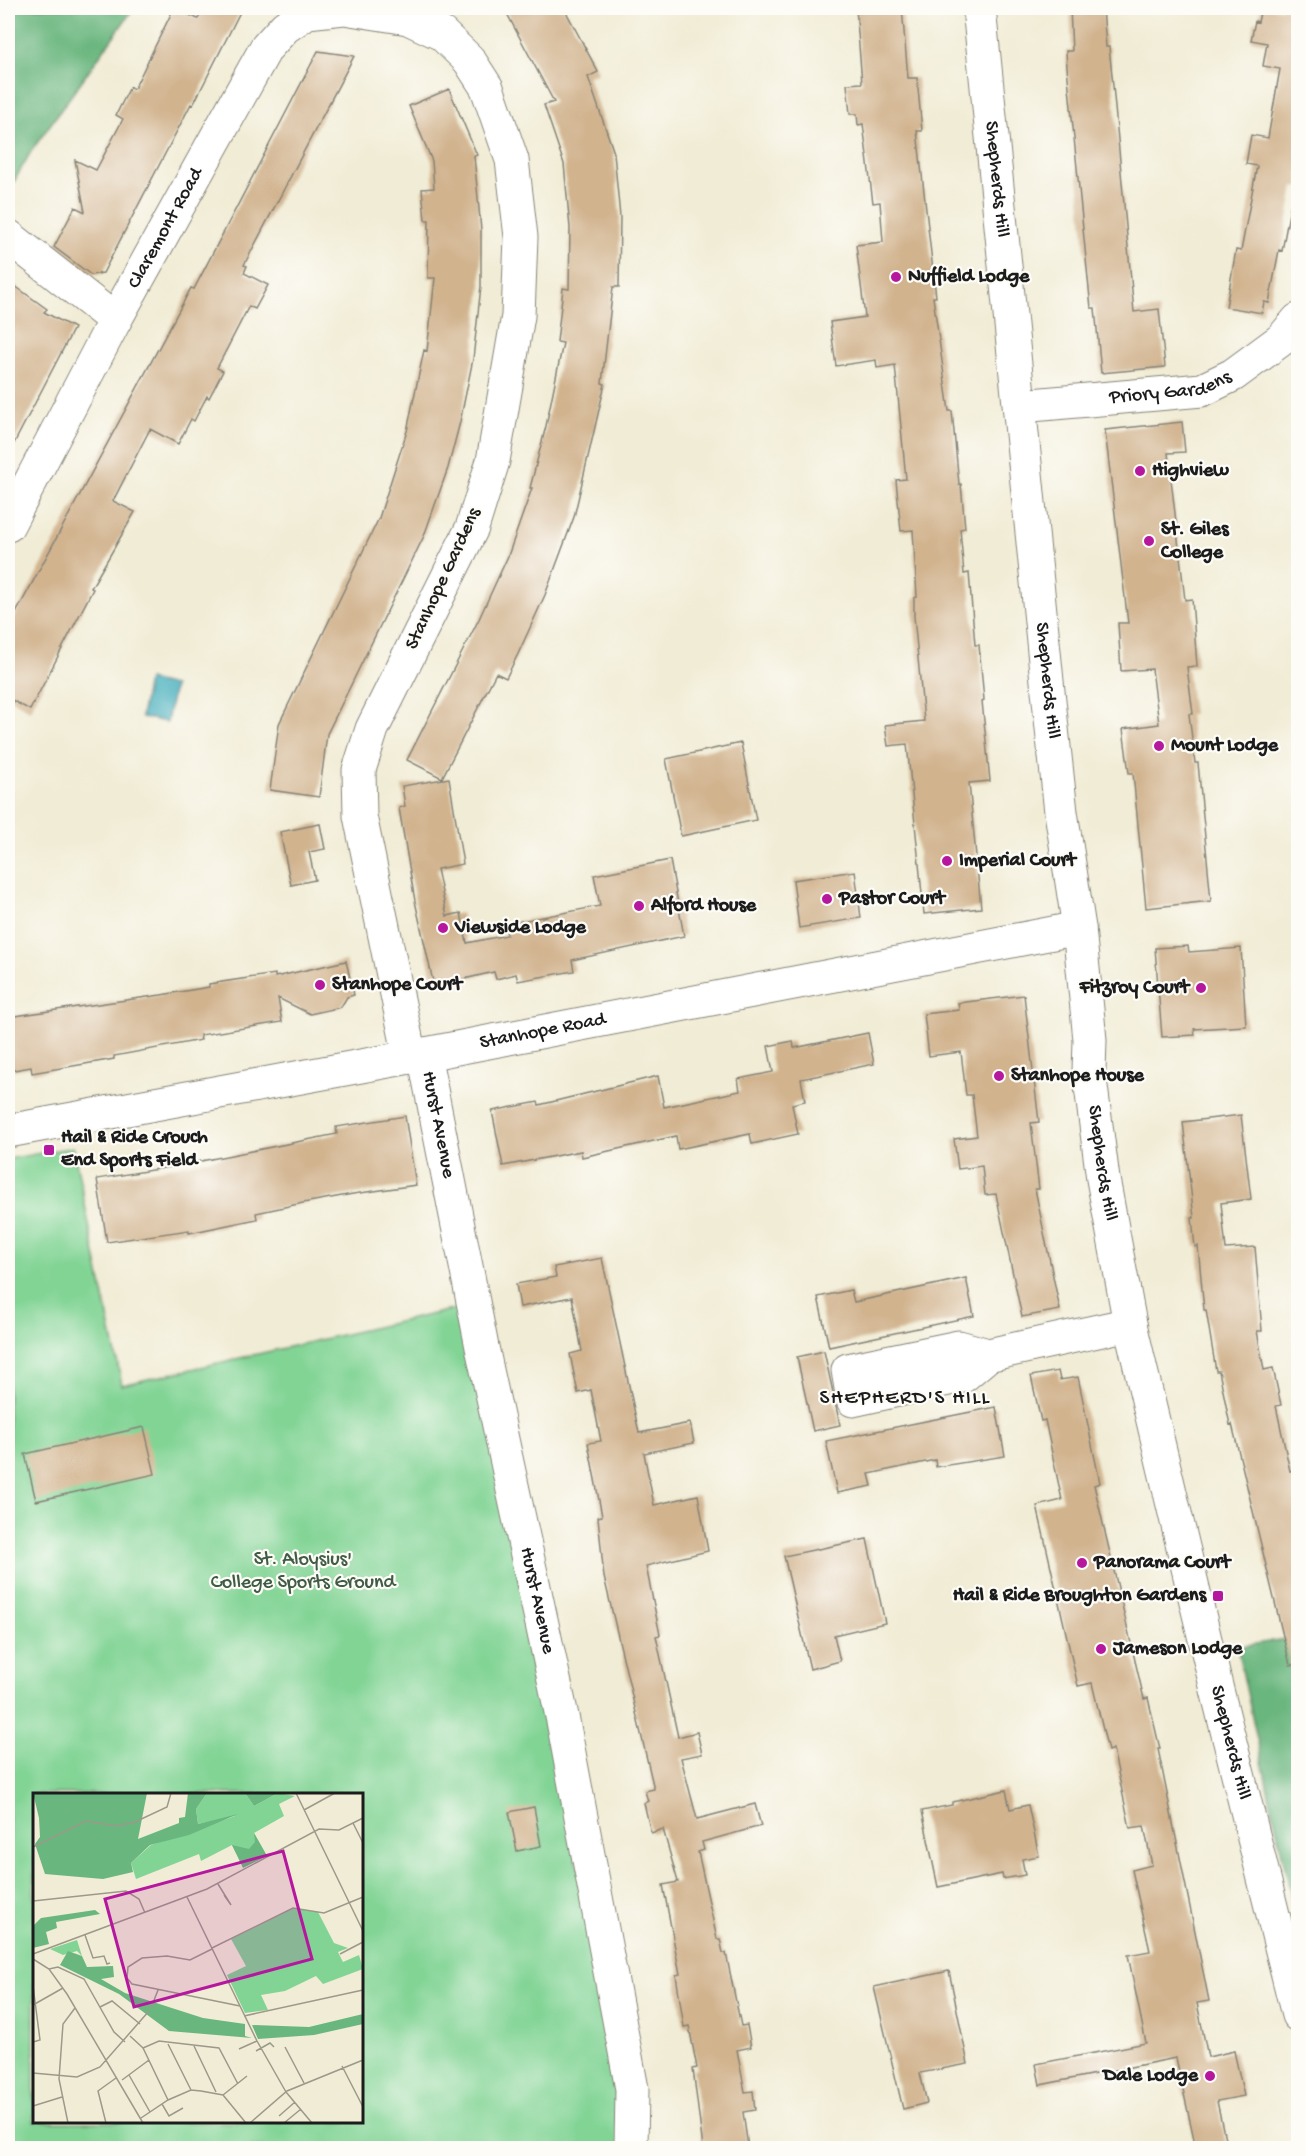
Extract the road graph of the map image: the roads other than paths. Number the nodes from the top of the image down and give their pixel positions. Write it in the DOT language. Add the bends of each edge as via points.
graph roads {
  1 [pos="979,8"];
  2 [pos="380,12"];
  3 [pos="8,236"];
  4 [pos="115,320"];
  5 [pos="1299,320"];
  6 [pos="1020,406"];
  7 [pos="8,525"];
  8 [pos="1079,928"];
  9 [pos="417,1056"];
  10 [pos="8,1131"];
  11 [pos="1130,1324"];
  12 [pos="988,1355"];
  13 [pos="1299,2015"];
  14 [pos="631,2148"];
  1 -- 6 [label="street, Shepherds Hill"];
  2 -- 4 [label="street, Claremont Road" via="344,8 307,12 285,27 266,48"];
  2 -- 9 [label="street, Stanhope Gardens" via="408,18 442,34 469,60 487,88 512,160 521,237 518,316 493,461 472,528 372,729 360,770 360,816"];
  3 -- 4 [label="street"];
  4 -- 7 [label="street, Claremont Road"];
  5 -- 6 [label="street, Priory Gardens" via="1282,339 1233,375 1202,390"];
  6 -- 8 [label="street, Shepherds Hill" via="1061,812"];
  8 -- 9 [label="street, Stanhope Road"];
  8 -- 11 [label="street, Shepherds Hill" via="1099,1150"];
  9 -- 10 [label="street, Stanhope Road"];
  9 -- 14 [label="street, Hurst Avenue" via="566,1733 632,2090"];
  11 -- 12 [label="street"];
  11 -- 13 [label="street, Shepherds Hill" via="1216,1690"];
}
